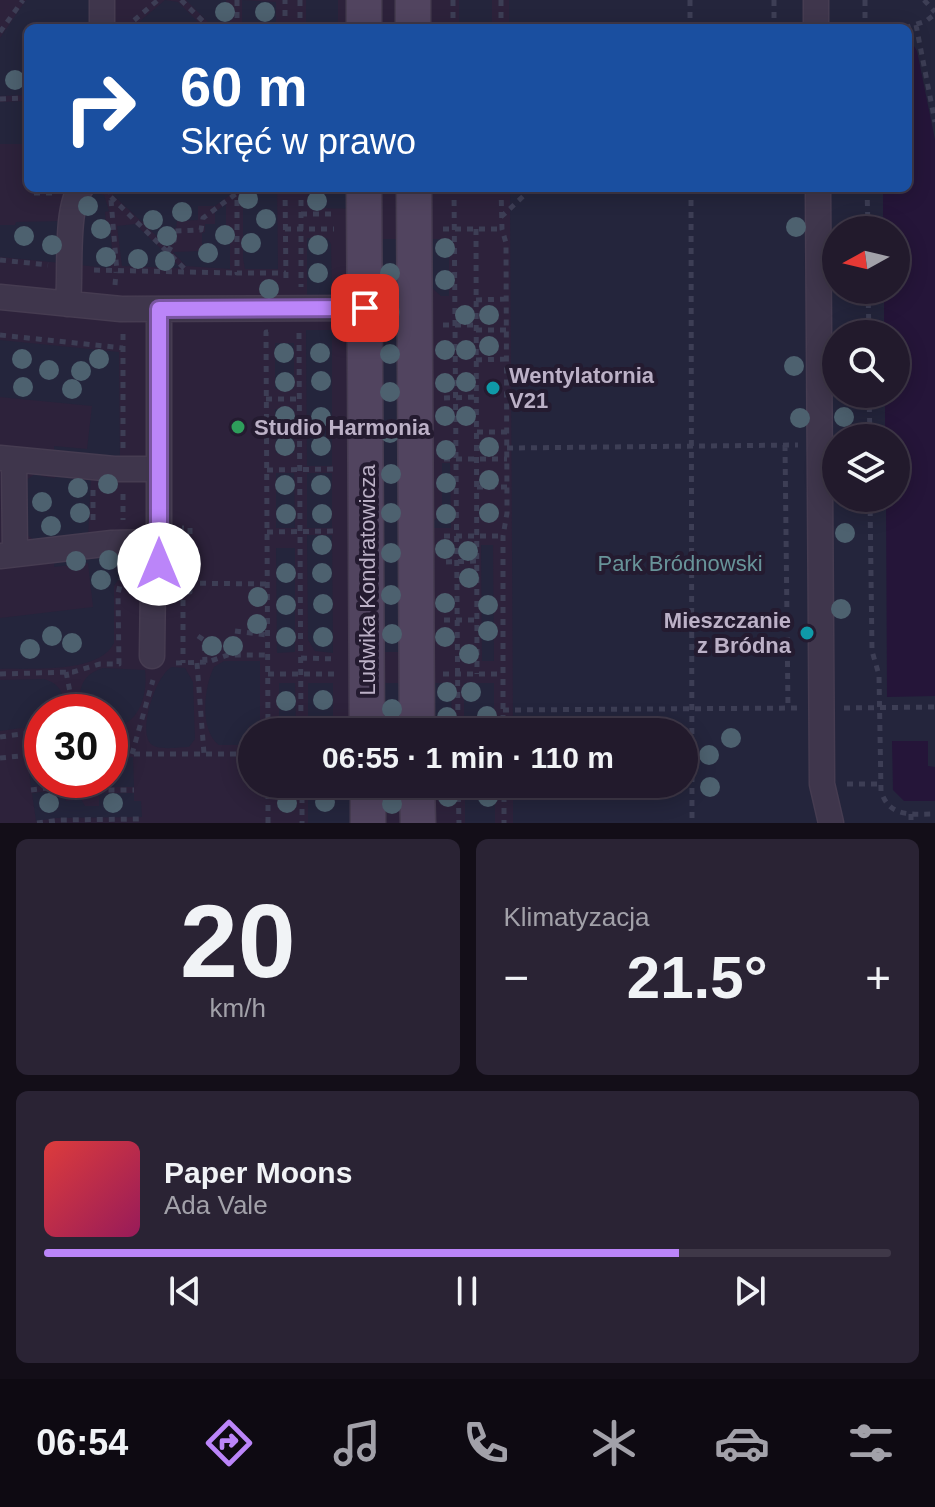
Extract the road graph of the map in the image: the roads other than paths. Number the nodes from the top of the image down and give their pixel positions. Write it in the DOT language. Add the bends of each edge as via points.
graph roads {
  1 [pos="102,0"];
  2 [pos="364,0"];
  3 [pos="413,0"];
  4 [pos="816,0"];
  5 [pos="102,24"];
  6 [pos="364,24"];
  7 [pos="413,24"];
  8 [pos="816,24"];
  9 [pos="78,192"];
  10 [pos="364,192"];
  11 [pos="414,192"];
  12 [pos="818,192"];
  13 [pos="0,297"];
  14 [pos="68,304"];
  15 [pos="365,308"];
  16 [pos="159,309"];
  17 [pos="7,459"];
  18 [pos="159,469"];
  19 [pos="159,542"];
  20 [pos="8,555"];
  21 [pos="152,665"];
  22 [pos="367,718"];
  23 [pos="417,718"];
  24 [pos="368,798"];
  25 [pos="417,798"];
  26 [pos="368,823"];
  27 [pos="418,823"];
  28 [pos="831,823"];
  1 -- 5 [label="street"];
  2 -- 6 [label="main road"];
  3 -- 7 [label="main road"];
  4 -- 8 [label="street"];
  9 -- 14 [label="street" via="70,211"];
  10 -- 15 [label="main road, Ludwika Kondratowicza"];
  11 -- 23 [label="main road"];
  12 -- 28 [label="street" via="822,784"];
  13 -- 14 [label="street"];
  14 -- 16 [label="street"];
  15 -- 16 [label="street"];
  15 -- 22 [label="main road, Ludwika Kondratowicza"];
  16 -- 18 [label="street"];
  17 -- 18 [label="street"];
  17 -- 20 [label="street"];
  18 -- 19 [label="street"];
  19 -- 20 [label="street"];
  19 -- 21 [label="street"];
  24 -- 26 [label="main road"];
  25 -- 27 [label="main road"];
}
